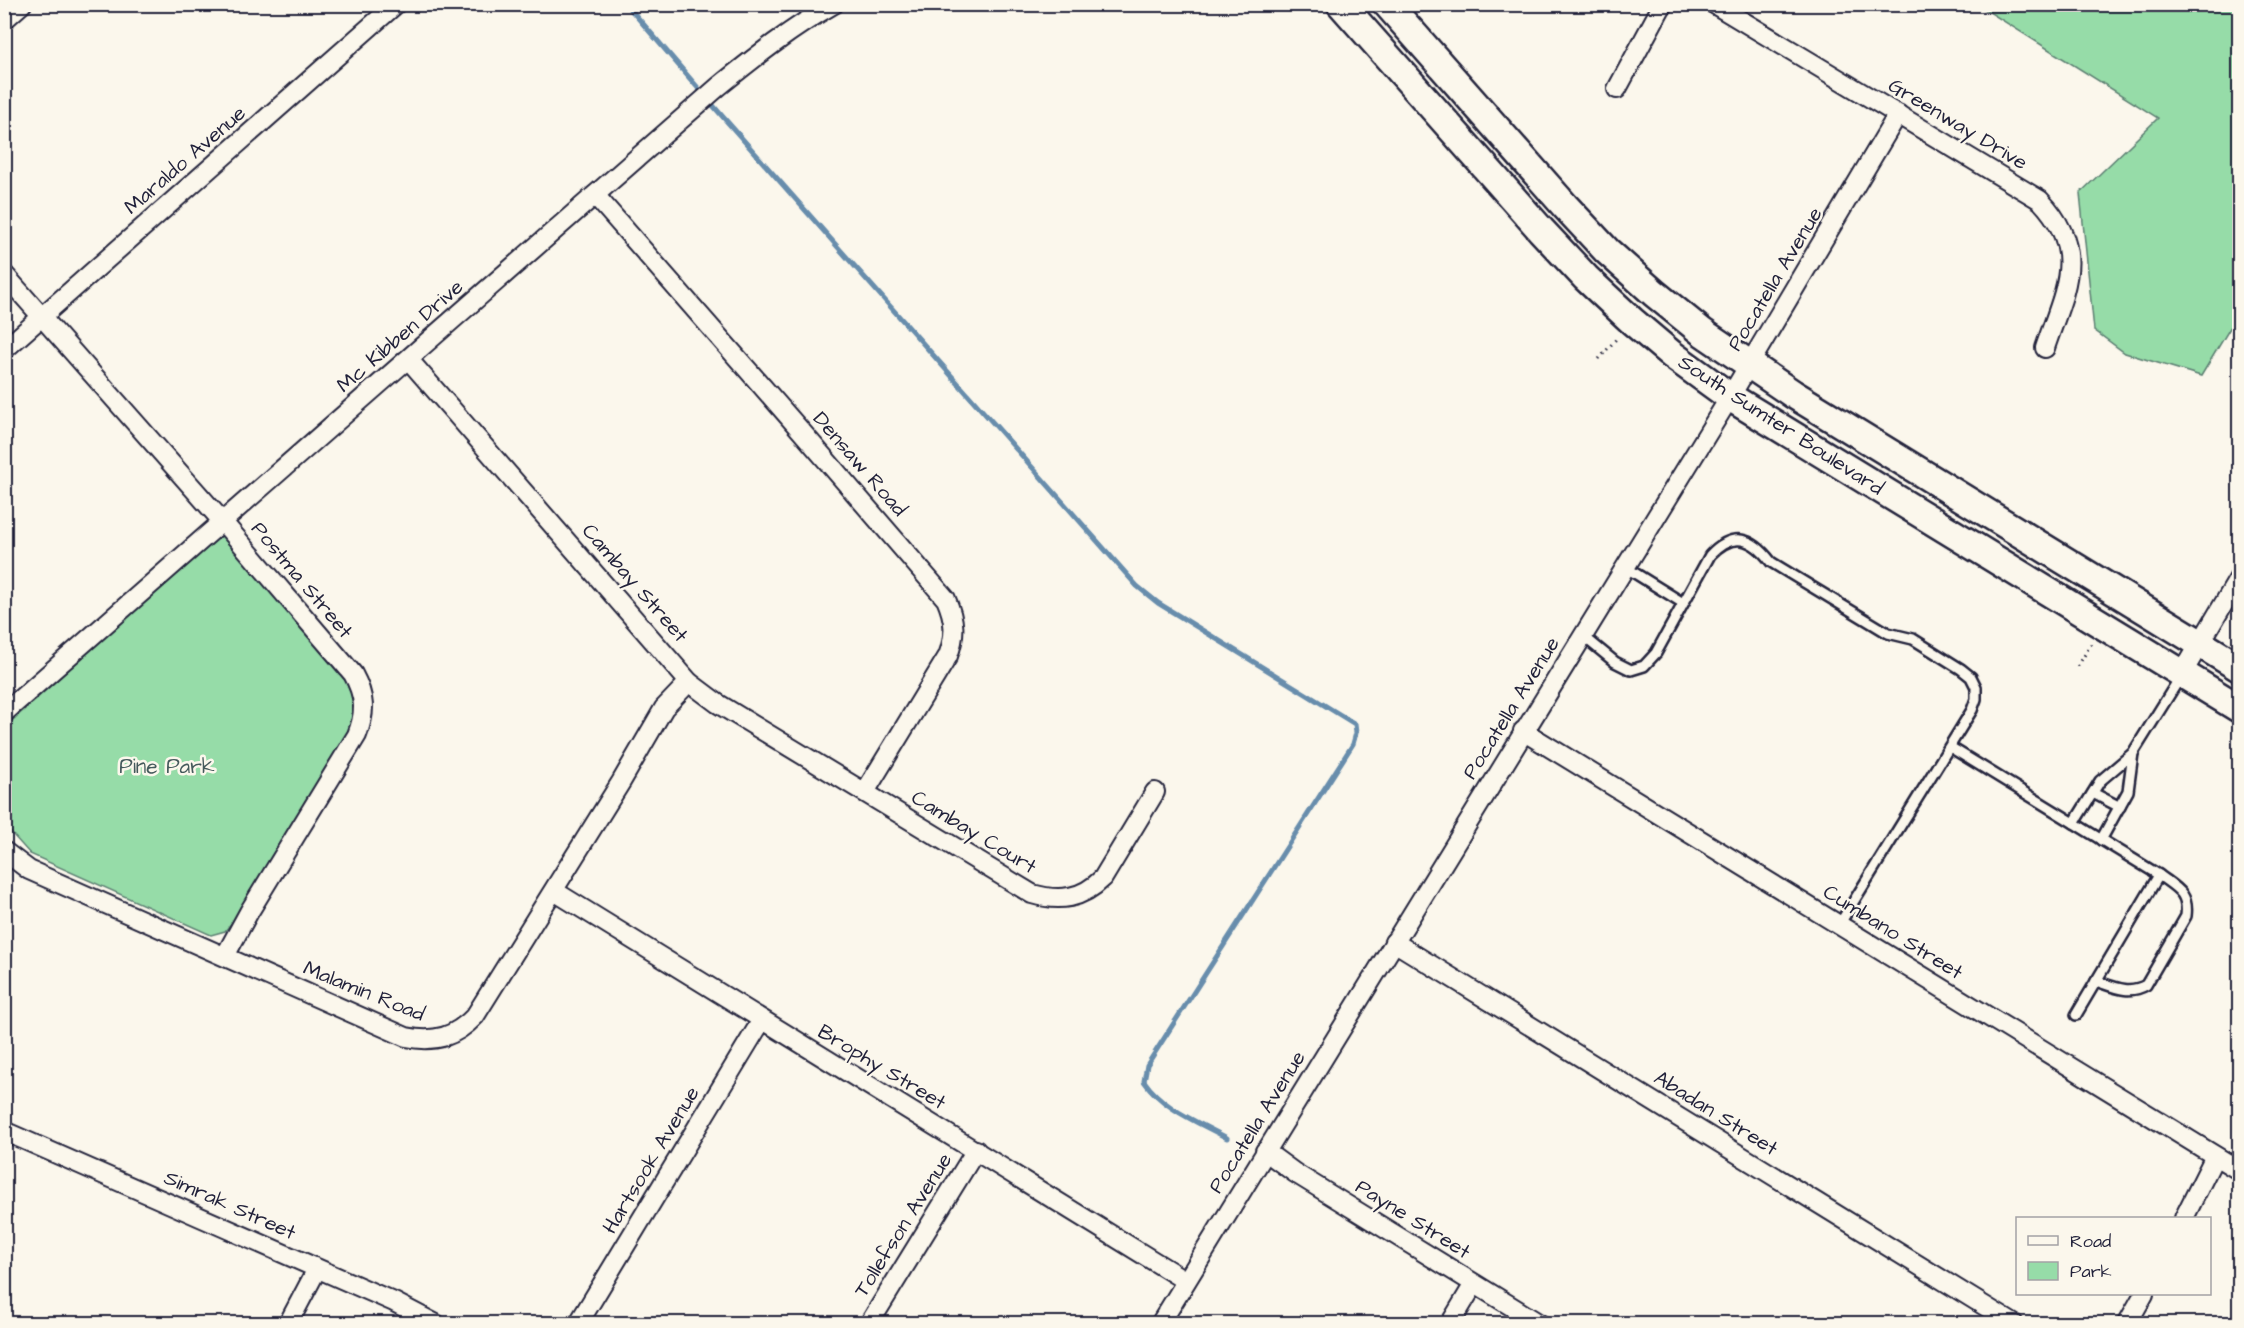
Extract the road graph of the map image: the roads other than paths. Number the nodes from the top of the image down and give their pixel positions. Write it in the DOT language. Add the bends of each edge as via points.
graph roads {
  1 [pos="22,4"];
  2 [pos="396,4"];
  3 [pos="834,4"];
  4 [pos="1341,4"];
  5 [pos="1387,4"];
  6 [pos="1663,4"];
  7 [pos="1714,4"];
  8 [pos="4,20"];
  9 [pos="1617,89"];
  10 [pos="1898,114"];
  11 [pos="595,195"];
  12 [pos="4,274"];
  13 [pos="42,317"];
  14 [pos="2045,348"];
  15 [pos="4,350"];
  16 [pos="409,360"];
  17 [pos="1749,365"];
  18 [pos="1730,396"];
  19 [pos="222,521"];
  20 [pos="1624,567"];
  21 [pos="2240,576"];
  22 [pos="1683,603"];
  23 [pos="1582,635"];
  24 [pos="2200,644"];
  25 [pos="2240,668"];
  26 [pos="2182,674"];
  27 [pos="689,682"];
  28 [pos="2240,709"];
  29 [pos="4,713"];
  30 [pos="1523,731"];
  31 [pos="1950,747"];
  32 [pos="2133,753"];
  33 [pos="865,792"];
  34 [pos="1155,792"];
  35 [pos="2093,793"];
  36 [pos="2120,807"];
  37 [pos="2074,823"];
  38 [pos="2101,840"];
  39 [pos="4,851"];
  40 [pos="2159,875"];
  41 [pos="554,891"];
  42 [pos="1839,925"];
  43 [pos="1394,942"];
  44 [pos="225,956"];
  45 [pos="2097,981"];
  46 [pos="2076,1015"];
  47 [pos="762,1020"];
  48 [pos="4,1131"];
  49 [pos="975,1150"];
  50 [pos="1265,1151"];
  51 [pos="2215,1156"];
  52 [pos="2240,1171"];
  53 [pos="2184,1217"];
  54 [pos="317,1269"];
  55 [pos="1186,1281"];
  56 [pos="1474,1284"];
  57 [pos="2143,1295"];
  58 [pos="288,1323"];
  59 [pos="436,1323"];
  60 [pos="578,1323"];
  61 [pos="869,1323"];
  62 [pos="1160,1323"];
  63 [pos="1450,1323"];
  64 [pos="1540,1323"];
  65 [pos="2014,1323"];
  66 [pos="2127,1323"];
  1 -- 8 [label="street"];
  2 -- 13 [label="street, Maraldo Avenue"];
  3 -- 11 [label="street, Mc Kibben Drive" via="750,60"];
  4 -- 18 [label="main road, South Sumter Boulevard" via="1586,278 1671,354"];
  5 -- 17 [label="main road, South Sumter Boulevard" via="1607,251 1702,333"];
  6 -- 9 [label="street"];
  7 -- 10 [label="street, Greenway Drive"];
  10 -- 14 [label="street, Greenway Drive" via="2032,195 2053,214 2066,240 2069,266"];
  10 -- 17 [label="street, Pocatella Avenue"];
  11 -- 16 [label="street, Mc Kibben Drive"];
  11 -- 33 [label="street, Densaw Road" via="946,599 954,635 948,656"];
  12 -- 13 [label="street, Postma Street"];
  13 -- 15 [label="street, Maraldo Avenue"];
  13 -- 19 [label="street, Postma Street"];
  16 -- 19 [label="street, Mc Kibben Drive"];
  16 -- 27 [label="street, Cambay Street"];
  17 -- 18 [label="street, Pocatella Avenue"];
  17 -- 24 [label="main road, South Sumter Boulevard"];
  18 -- 20 [label="street, Pocatella Avenue"];
  18 -- 26 [label="main road, South Sumter Boulevard"];
  19 -- 29 [label="street, Mc Kibben Drive"];
  19 -- 44 [label="street, Postma Street" via="352,674 361,688 364,704 357,735"];
  20 -- 22 [label="lane"];
  20 -- 23 [label="street, Pocatella Avenue"];
  21 -- 24 [label="street"];
  22 -- 23 [label="lane" via="1656,653 1644,666 1631,670"];
  22 -- 31 [label="lane" via="1718,546 1739,539 1756,545 1771,562 1888,633 1913,639 1971,677 1976,699"];
  23 -- 30 [label="street, Pocatella Avenue"];
  24 -- 25 [label="main road, South Sumter Boulevard"];
  24 -- 26 [label="street"];
  26 -- 28 [label="main road, South Sumter Boulevard"];
  26 -- 32 [label="lane"];
  27 -- 33 [label="street, Cambay Street"];
  27 -- 41 [label="street, Malamin Road" via="664,708"];
  30 -- 42 [label="street, Cumbano Street"];
  30 -- 43 [label="street, Pocatella Avenue"];
  31 -- 37 [label="lane"];
  31 -- 42 [label="lane"];
  32 -- 35 [label="lane" via="2100,781"];
  32 -- 36 [label="lane" via="2128,791"];
  33 -- 34 [label="street, Cambay Court" via="1032,894 1068,899 1103,878"];
  35 -- 36 [label="lane"];
  35 -- 37 [label="lane"];
  36 -- 38 [label="lane"];
  37 -- 38 [label="lane"];
  38 -- 40 [label="lane"];
  39 -- 44 [label="street, Malamin Road" via="29,870"];
  40 -- 45 [label="lane"];
  40 -- 45 [label="lane" via="2185,896 2186,916 2146,985 2125,991"];
  41 -- 44 [label="street, Malamin Road" via="475,1016 464,1028 438,1039 406,1037"];
  41 -- 47 [label="street, Brophy Street"];
  42 -- 51 [label="street, Cumbano Street"];
  43 -- 50 [label="street, Pocatella Avenue"];
  43 -- 65 [label="street, Abadan Street"];
  45 -- 46 [label="lane"];
  47 -- 49 [label="street, Brophy Street"];
  47 -- 60 [label="street, Hartsook Avenue"];
  48 -- 54 [label="street, Simrak Street"];
  49 -- 55 [label="street, Brophy Street"];
  49 -- 61 [label="street, Tollefson Avenue"];
  50 -- 55 [label="street, Pocatella Avenue"];
  50 -- 56 [label="street, Payne Street"];
  51 -- 52 [label="street, Cumbano Street"];
  51 -- 53 [label="street"];
  54 -- 58 [label="street"];
  54 -- 59 [label="street, Simrak Street"];
  55 -- 62 [label="street, Pocatella Avenue"];
  56 -- 63 [label="street"];
  56 -- 64 [label="street, Payne Street"];
  57 -- 66 [label="street"];
}
